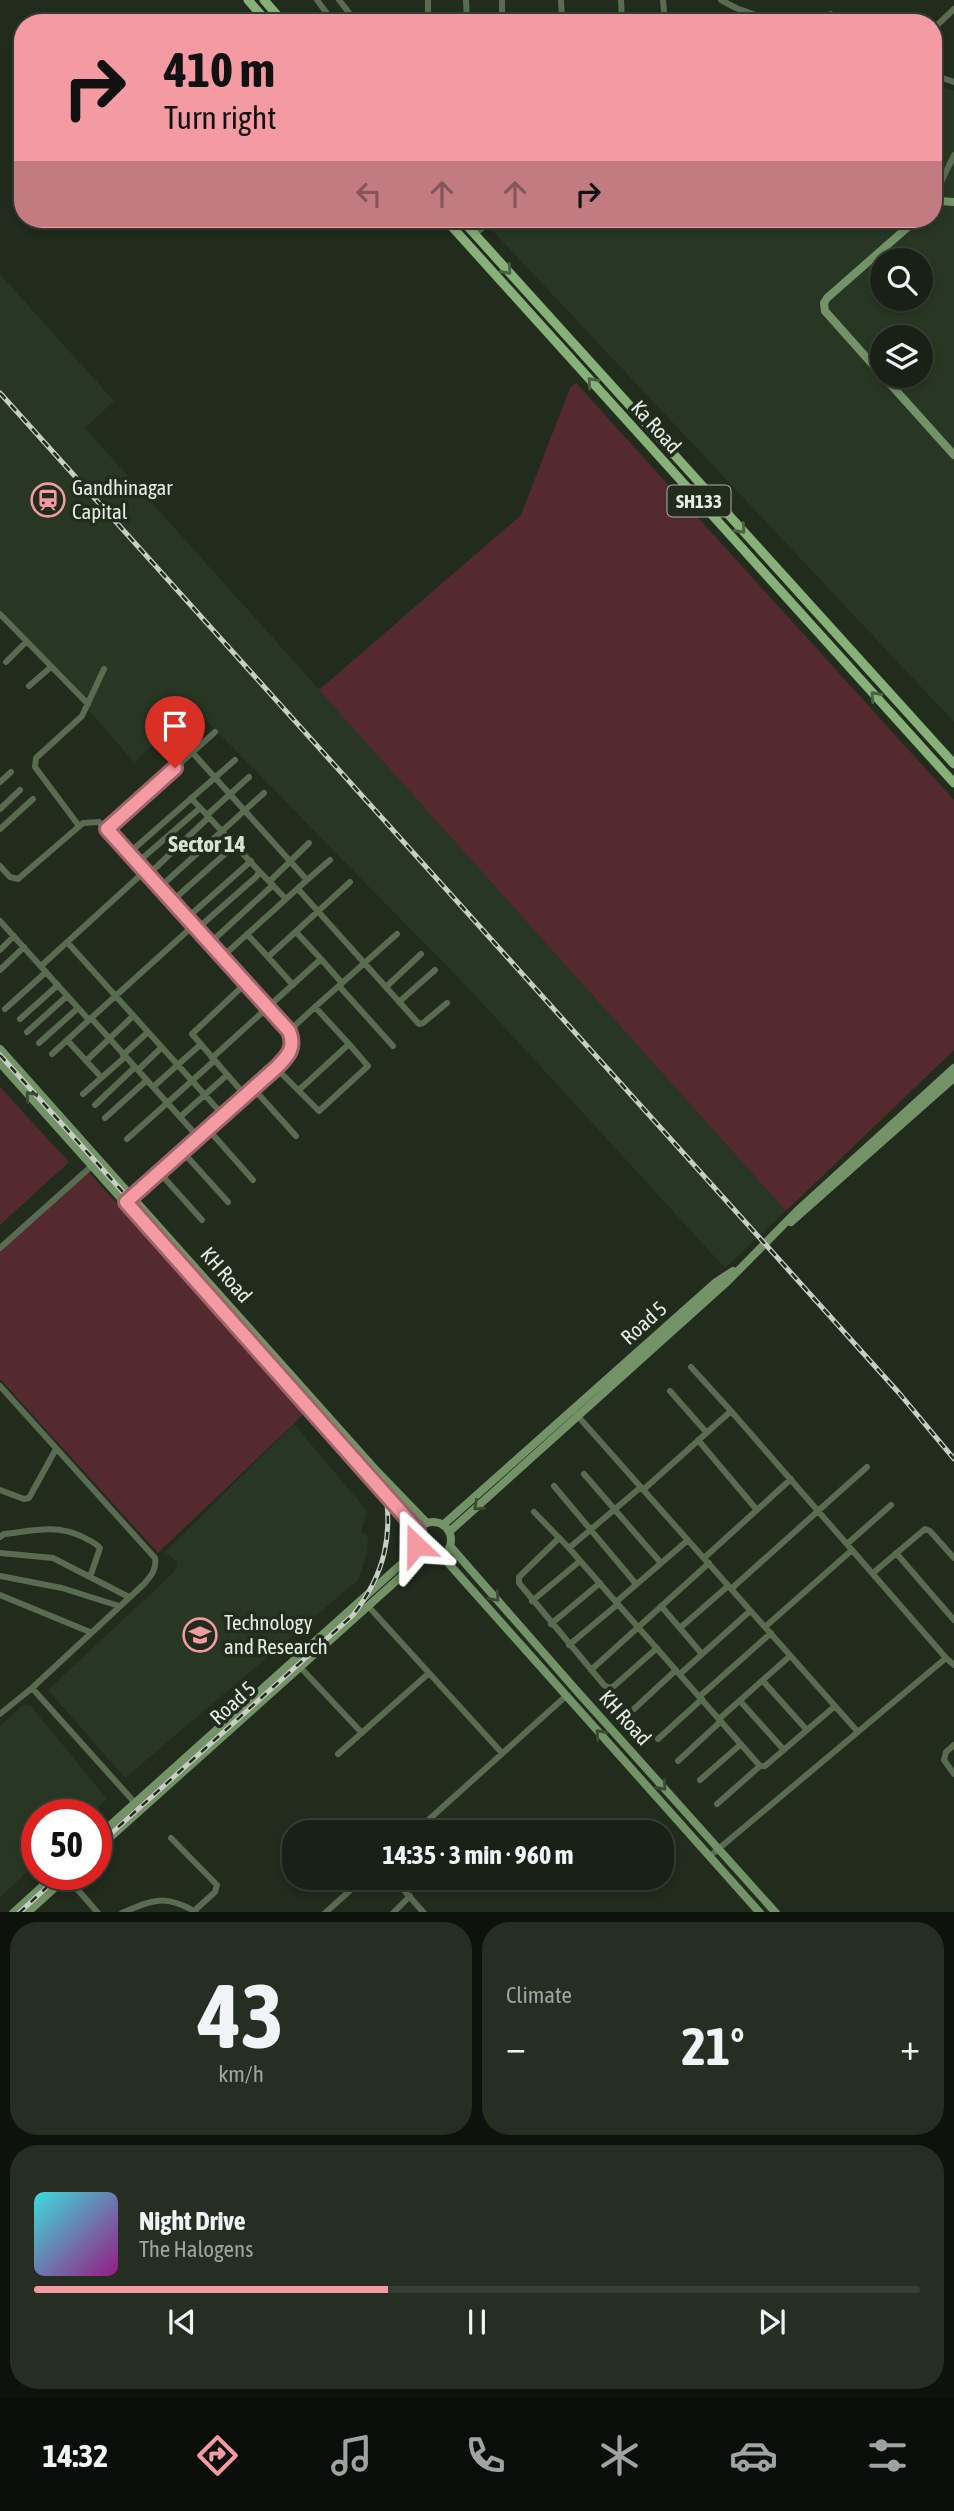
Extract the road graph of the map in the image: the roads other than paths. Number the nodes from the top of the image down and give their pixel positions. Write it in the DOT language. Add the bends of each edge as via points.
graph roads {
  1 [pos="248,0"];
  2 [pos="264,0"];
  3 [pos="339,0"];
  4 [pos="722,0"];
  5 [pos="260,14"];
  6 [pos="276,14"];
  7 [pos="350,14"];
  8 [pos="753,14"];
  9 [pos="954,155"];
  10 [pos="942,181"];
  11 [pos="453,228"];
  12 [pos="469,228"];
  13 [pos="483,228"];
  14 [pos="907,228"];
  15 [pos="475,234"];
  16 [pos="870,363"];
  17 [pos="893,388"];
  18 [pos="954,456"];
  19 [pos="724,510"];
  20 [pos="715,518"];
  21 [pos="0,614"];
  22 [pos="26,642"];
  23 [pos="6,662"];
  24 [pos="51,667"];
  25 [pos="104,669"];
  26 [pos="29,686"];
  27 [pos="88,704"];
  28 [pos="916,722"];
  29 [pos="906,730"];
  30 [pos="215,732"];
  31 [pos="192,752"];
  32 [pos="235,760"];
  33 [pos="954,764"];
  34 [pos="11,772"];
  35 [pos="215,777"];
  36 [pos="249,777"];
  37 [pos="0,782"];
  38 [pos="954,783"];
  39 [pos="20,790"];
  40 [pos="264,793"];
  41 [pos="232,794"];
  42 [pos="191,798"];
  43 [pos="33,799"];
  44 [pos="1,807"];
  45 [pos="200,808"];
  46 [pos="246,812"];
  47 [pos="208,816"];
  48 [pos="12,818"];
  49 [pos="79,826"];
  50 [pos="0,829"];
  51 [pos="107,829"];
  52 [pos="222,831"];
  53 [pos="309,843"];
  54 [pos="235,845"];
  55 [pos="129,853"];
  56 [pos="330,860"];
  57 [pos="251,861"];
  58 [pos="290,861"];
  59 [pos="137,863"];
  60 [pos="0,866"];
  61 [pos="259,870"];
  62 [pos="147,873"];
  63 [pos="307,880"];
  64 [pos="350,882"];
  65 [pos="271,883"];
  66 [pos="160,887"];
  67 [pos="298,889"];
  68 [pos="286,899"];
  69 [pos="172,901"];
  70 [pos="318,912"];
  71 [pos="187,918"];
  72 [pos="1,924"];
  73 [pos="195,927"];
  74 [pos="296,932"];
  75 [pos="247,934"];
  76 [pos="397,934"];
  77 [pos="14,936"];
  78 [pos="67,942"];
  79 [pos="210,943"];
  80 [pos="24,947"];
  81 [pos="0,950"];
  82 [pos="421,954"];
  83 [pos="222,957"];
  84 [pos="268,957"];
  85 [pos="321,959"];
  86 [pos="365,963"];
  87 [pos="43,969"];
  88 [pos="0,970"];
  89 [pos="435,970"];
  90 [pos="246,983"];
  91 [pos="58,985"];
  92 [pos="293,985"];
  93 [pos="341,985"];
  94 [pos="386,987"];
  95 [pos="67,996"];
  96 [pos="116,996"];
  97 [pos="399,1002"];
  98 [pos="447,1003"];
  99 [pos="78,1007"];
  100 [pos="268,1007"];
  101 [pos="315,1007"];
  102 [pos="5,1009"];
  103 [pos="133,1016"];
  104 [pos="20,1019"];
  105 [pos="90,1019"];
  106 [pos="289,1031"];
  107 [pos="27,1032"];
  108 [pos="148,1032"];
  109 [pos="110,1039"];
  110 [pos="67,1040"];
  111 [pos="39,1043"];
  112 [pos="349,1044"];
  113 [pos="200,1045"];
  114 [pos="393,1046"];
  115 [pos="162,1048"];
  116 [pos="0,1049"];
  117 [pos="52,1054"];
  118 [pos="124,1056"];
  119 [pos="213,1059"];
  120 [pos="86,1061"];
  121 [pos="0,1063"];
  122 [pos="177,1065"];
  123 [pos="276,1068"];
  124 [pos="954,1068"];
  125 [pos="136,1069"];
  126 [pos="227,1075"];
  127 [pos="101,1077"];
  128 [pos="954,1078"];
  129 [pos="147,1080"];
  130 [pos="191,1081"];
  131 [pos="153,1087"];
  132 [pos="252,1087"];
  133 [pos="299,1090"];
  134 [pos="83,1094"];
  135 [pos="244,1094"];
  136 [pos="205,1095"];
  137 [pos="167,1103"];
  138 [pos="95,1105"];
  139 [pos="222,1114"];
  140 [pos="180,1117"];
  141 [pos="105,1118"];
  142 [pos="206,1129"];
  143 [pos="296,1136"];
  144 [pos="198,1137"];
  145 [pos="127,1139"];
  146 [pos="182,1151"];
  147 [pos="95,1162"];
  148 [pos="159,1172"];
  149 [pos="253,1180"];
  150 [pos="129,1199"];
  151 [pos="228,1202"];
  152 [pos="202,1220"];
  153 [pos="785,1226"];
  154 [pos="0,1248"];
  155 [pos="691,1367"];
  156 [pos="0,1385"];
  157 [pos="670,1391"];
  158 [pos="732,1411"];
  159 [pos="575,1413"];
  160 [pos="707,1433"];
  161 [pos="698,1440"];
  162 [pos="56,1449"];
  163 [pos="867,1467"];
  164 [pos="584,1474"];
  165 [pos="791,1479"];
  166 [pos="554,1486"];
  167 [pos="642,1488"];
  168 [pos="0,1490"];
  169 [pos="891,1505"];
  170 [pos="615,1509"];
  171 [pos="757,1510"];
  172 [pos="818,1511"];
  173 [pos="534,1512"];
  174 [pos="427,1523"];
  175 [pos="446,1528"];
  176 [pos="591,1530"];
  177 [pos="418,1531"];
  178 [pos="0,1537"];
  179 [pos="559,1538"];
  180 [pos="688,1540"];
  181 [pos="450,1546"];
  182 [pos="850,1547"];
  183 [pos="569,1548"];
  184 [pos="418,1549"];
  185 [pos="0,1553"];
  186 [pos="896,1553"];
  187 [pos="442,1555"];
  188 [pos="425,1556"];
  189 [pos="954,1558"];
  190 [pos="580,1560"];
  191 [pos="706,1561"];
  192 [pos="661,1563"];
  193 [pos="873,1573"];
  194 [pos="0,1576"];
  195 [pos="90,1577"];
  196 [pos="600,1583"];
  197 [pos="636,1584"];
  198 [pos="730,1587"];
  199 [pos="0,1595"];
  200 [pos="129,1597"];
  201 [pos="533,1601"];
  202 [pos="617,1603"];
  203 [pos="120,1606"];
  204 [pos="368,1606"];
  205 [pos="661,1606"];
  206 [pos="750,1611"];
  207 [pos="954,1620"];
  208 [pos="551,1624"];
  209 [pos="638,1626"];
  210 [pos="765,1627"];
  211 [pos="680,1628"];
  212 [pos="90,1633"];
  213 [pos="771,1633"];
  214 [pos="569,1645"];
  215 [pos="657,1648"];
  216 [pos="702,1654"];
  217 [pos="790,1656"];
  218 [pos="946,1658"];
  219 [pos="954,1665"];
  220 [pos="300,1667"];
  221 [pos="591,1670"];
  222 [pos="429,1672"];
  223 [pos="678,1672"];
  224 [pos="764,1681"];
  225 [pos="33,1688"];
  226 [pos="566,1696"];
  227 [pos="701,1698"];
  228 [pos="740,1701"];
  229 [pos="835,1706"];
  230 [pos="634,1709"];
  231 [pos="0,1714"];
  232 [pos="720,1720"];
  233 [pos="806,1729"];
  234 [pos="858,1732"];
  235 [pos="362,1733"];
  236 [pos="658,1739"];
  237 [pos="741,1744"];
  238 [pos="954,1745"];
  239 [pos="784,1750"];
  240 [pos="502,1753"];
  241 [pos="338,1754"];
  242 [pos="678,1761"];
  243 [pos="760,1766"];
  244 [pos="954,1774"];
  245 [pos="700,1780"];
  246 [pos="717,1804"];
  247 [pos="139,1806"];
  248 [pos="428,1820"];
  249 [pos="112,1826"];
  250 [pos="112,1834"];
  251 [pos="171,1838"];
  252 [pos="719,1848"];
  253 [pos="710,1856"];
  254 [pos="38,1890"];
  255 [pos="51,1890"];
  256 [pos="79,1890"];
  257 [pos="351,1890"];
  258 [pos="404,1890"];
  259 [pos="410,1896"];
  260 [pos="14,1912"];
  261 [pos="28,1912"];
  262 [pos="97,1912"];
  263 [pos="125,1912"];
  264 [pos="195,1912"];
  265 [pos="326,1912"];
  266 [pos="394,1912"];
  267 [pos="423,1912"];
  268 [pos="760,1912"];
  269 [pos="775,1912"];
  1 -- 5 [label="main road"];
  2 -- 6 [label="main road"];
  3 -- 7 [label="street"];
  4 -- 8 [label="street"];
  9 -- 10 [label="street"];
  20 -- 11 [label="main road, Ka Road / SH133, one-way"];
  12 -- 15 [label="main road, Ka Road / SH133"];
  13 -- 15 [label="street"];
  14 -- 16 [label="main road" via="824,303 825,312"];
  15 -- 19 [label="main road, Ka Road / SH133, one-way"];
  17 -- 18 [label="main road"];
  19 -- 20 [label="main road"];
  19 -- 28 [label="main road, Ka Road / SH133, one-way"];
  29 -- 20 [label="main road, Ka Road / SH133, one-way"];
  21 -- 22 [label="street"];
  22 -- 23 [label="street"];
  22 -- 24 [label="street"];
  24 -- 26 [label="street"];
  24 -- 27 [label="street"];
  25 -- 27 [label="street"];
  27 -- 49 [label="street" via="34,763"];
  28 -- 29 [label="main road"];
  28 -- 33 [label="main road, Ka Road / SH133"];
  29 -- 38 [label="main road, Ka Road / SH133"];
  30 -- 31 [label="street"];
  31 -- 35 [label="street"];
  31 -- 51 [label="street"];
  32 -- 35 [label="street"];
  34 -- 37 [label="street"];
  35 -- 41 [label="street"];
  35 -- 42 [label="street"];
  36 -- 41 [label="street"];
  39 -- 44 [label="street"];
  40 -- 46 [label="street"];
  41 -- 46 [label="street"];
  41 -- 47 [label="street"];
  42 -- 45 [label="street"];
  42 -- 55 [label="street"];
  43 -- 48 [label="street"];
  44 -- 48 [label="street"];
  45 -- 47 [label="street"];
  45 -- 59 [label="street"];
  46 -- 52 [label="street"];
  46 -- 58 [label="street"];
  47 -- 52 [label="street"];
  47 -- 62 [label="street"];
  48 -- 50 [label="street"];
  49 -- 51 [label="street" via="91,821"];
  49 -- 60 [label="street" via="18,879"];
  51 -- 55 [label="street"];
  52 -- 54 [label="street"];
  52 -- 66 [label="street"];
  53 -- 58 [label="street"];
  54 -- 57 [label="street"];
  54 -- 69 [label="street"];
  55 -- 59 [label="street"];
  56 -- 63 [label="street"];
  57 -- 61 [label="street"];
  57 -- 71 [label="street"];
  58 -- 63 [label="street"];
  58 -- 65 [label="street"];
  59 -- 62 [label="street"];
  61 -- 65 [label="street"];
  61 -- 73 [label="street"];
  62 -- 66 [label="street"];
  62 -- 78 [label="street"];
  63 -- 67 [label="street"];
  64 -- 70 [label="street"];
  65 -- 68 [label="street"];
  65 -- 79 [label="street"];
  66 -- 69 [label="street"];
  67 -- 68 [label="street"];
  67 -- 70 [label="street"];
  68 -- 75 [label="street"];
  69 -- 71 [label="street"];
  70 -- 74 [label="street"];
  70 -- 86 [label="street"];
  71 -- 73 [label="street"];
  72 -- 77 [label="street"];
  73 -- 79 [label="street"];
  73 -- 96 [label="street"];
  74 -- 84 [label="street"];
  74 -- 85 [label="street"];
  75 -- 83 [label="street"];
  75 -- 84 [label="street"];
  76 -- 86 [label="street"];
  77 -- 80 [label="street"];
  77 -- 81 [label="street"];
  78 -- 87 [label="street"];
  78 -- 96 [label="street"];
  79 -- 83 [label="street"];
  80 -- 87 [label="street"];
  80 -- 88 [label="street"];
  82 -- 94 [label="street"];
  83 -- 90 [label="street"];
  84 -- 92 [label="street"];
  85 -- 92 [label="street"];
  85 -- 93 [label="street"];
  86 -- 93 [label="street"];
  86 -- 94 [label="street"];
  87 -- 91 [label="street"];
  87 -- 102 [label="street"];
  89 -- 97 [label="street"];
  90 -- 100 [label="street"];
  90 -- 113 [label="street" via="193,1030"];
  91 -- 95 [label="street"];
  91 -- 104 [label="street"];
  92 -- 100 [label="street"];
  93 -- 101 [label="street"];
  93 -- 114 [label="street"];
  94 -- 97 [label="street"];
  95 -- 99 [label="street"];
  95 -- 107 [label="street"];
  96 -- 103 [label="street"];
  96 -- 105 [label="street"];
  97 -- 98 [label="street" via="421,1024"];
  99 -- 105 [label="street"];
  99 -- 111 [label="street"];
  100 -- 106 [label="street"];
  100 -- 119 [label="street"];
  101 -- 106 [label="street"];
  101 -- 112 [label="street"];
  103 -- 108 [label="street"];
  103 -- 109 [label="street"];
  105 -- 109 [label="street"];
  105 -- 110 [label="street"];
  106 -- 123 [label="street" via="291,1051"];
  108 -- 115 [label="street"];
  108 -- 118 [label="street"];
  109 -- 118 [label="street"];
  109 -- 120 [label="street"];
  110 -- 117 [label="street"];
  110 -- 120 [label="street"];
  112 -- 133 [label="street"];
  112 -- 133 [label="street" via="368,1066 358,1078 319,1111"];
  113 -- 119 [label="street"];
  113 -- 122 [label="street"];
  115 -- 122 [label="street"];
  115 -- 125 [label="street"];
  116 -- 147 [label="main road, KH Road"];
  118 -- 125 [label="street"];
  118 -- 127 [label="street"];
  119 -- 126 [label="street"];
  119 -- 130 [label="street"];
  120 -- 127 [label="street"];
  147 -- 121 [label="main road, KH Road, one-way"];
  122 -- 130 [label="street"];
  122 -- 131 [label="street"];
  123 -- 132 [label="street"];
  123 -- 133 [label="street"];
  124 -- 153 [label="main road, Road 5"];
  125 -- 129 [label="street"];
  125 -- 138 [label="street"];
  126 -- 135 [label="street"];
  126 -- 136 [label="street"];
  127 -- 134 [label="street"];
  128 -- 153 [label="main road, Road 5"];
  129 -- 131 [label="street"];
  129 -- 141 [label="street"];
  130 -- 136 [label="street"];
  130 -- 137 [label="street"];
  131 -- 137 [label="street"];
  132 -- 135 [label="street"];
  132 -- 143 [label="street"];
  135 -- 139 [label="street"];
  136 -- 139 [label="street"];
  136 -- 140 [label="street"];
  137 -- 140 [label="street"];
  137 -- 145 [label="street"];
  139 -- 142 [label="street"];
  140 -- 144 [label="street"];
  142 -- 144 [label="street"];
  142 -- 149 [label="street"];
  144 -- 146 [label="street"];
  146 -- 148 [label="street"];
  146 -- 151 [label="street"];
  147 -- 150 [label="main road, KH Road"];
  147 -- 154 [label="street"];
  148 -- 150 [label="street"];
  148 -- 152 [label="street"];
  150 -- 174 [label="main road, KH Road"];
  150 -- 177 [label="main road, KH Road"];
  153 -- 159 [label="main road, Road 5" via="716,1282"];
  155 -- 158 [label="street"];
  156 -- 162 [label="street"];
  157 -- 160 [label="street"];
  158 -- 160 [label="street"];
  158 -- 165 [label="street"];
  159 -- 167 [label="street"];
  159 -- 175 [label="main road, Road 5"];
  160 -- 161 [label="street"];
  161 -- 167 [label="street"];
  161 -- 171 [label="street"];
  162 -- 168 [label="street" via="29,1498"];
  162 -- 200 [label="street" via="155,1558 154,1571"];
  163 -- 172 [label="street"];
  164 -- 170 [label="street"];
  165 -- 171 [label="street"];
  165 -- 172 [label="street"];
  166 -- 176 [label="street"];
  167 -- 170 [label="street"];
  167 -- 180 [label="street"];
  169 -- 182 [label="street"];
  170 -- 176 [label="street"];
  170 -- 192 [label="street"];
  171 -- 191 [label="street"];
  172 -- 182 [label="street"];
  172 -- 198 [label="street"];
  173 -- 179 [label="street"];
  174 -- 175 [label="main road"];
  174 -- 177 [label="main road"];
  175 -- 181 [label="main road"];
  176 -- 183 [label="street"];
  176 -- 197 [label="street"];
  177 -- 184 [label="main road"];
  178 -- 195 [label="street" via="68,1530 100,1548"];
  179 -- 183 [label="street"];
  179 -- 201 [label="street" via="519,1577 520,1587"];
  180 -- 191 [label="street"];
  180 -- 192 [label="street"];
  181 -- 187 [label="main road"];
  181 -- 252 [label="main road, KH Road, one-way"];
  182 -- 193 [label="street"];
  182 -- 210 [label="street"];
  183 -- 190 [label="street"];
  184 -- 188 [label="main road"];
  184 -- 247 [label="main road, Road 5"];
  185 -- 195 [label="street" via="53,1558"];
  186 -- 189 [label="street" via="925,1529"];
  186 -- 193 [label="street"];
  186 -- 207 [label="street"];
  187 -- 188 [label="main road"];
  187 -- 226 [label="main road, KH Road"];
  188 -- 204 [label="main road, Road 5"];
  190 -- 196 [label="street"];
  190 -- 201 [label="street"];
  191 -- 198 [label="street"];
  191 -- 205 [label="street"];
  192 -- 197 [label="street"];
  193 -- 218 [label="street"];
  194 -- 203 [label="street"];
  195 -- 200 [label="street"];
  196 -- 202 [label="street"];
  196 -- 208 [label="street"];
  197 -- 202 [label="street"];
  198 -- 206 [label="street"];
  198 -- 211 [label="street"];
  199 -- 212 [label="street"];
  200 -- 203 [label="street"];
  201 -- 208 [label="street"];
  202 -- 209 [label="street"];
  202 -- 214 [label="street"];
  203 -- 212 [label="street"];
  204 -- 220 [label="main road, Road 5"];
  204 -- 222 [label="street"];
  205 -- 209 [label="street"];
  205 -- 211 [label="street"];
  206 -- 210 [label="street"];
  206 -- 216 [label="street"];
  208 -- 214 [label="street"];
  209 -- 215 [label="street"];
  209 -- 221 [label="street"];
  210 -- 213 [label="street"];
  211 -- 216 [label="street"];
  212 -- 225 [label="street"];
  213 -- 217 [label="street"];
  213 -- 227 [label="street"];
  214 -- 221 [label="street"];
  215 -- 221 [label="street" via="609,1688"];
  215 -- 223 [label="street"];
  216 -- 223 [label="street"];
  217 -- 224 [label="street"];
  217 -- 229 [label="street"];
  218 -- 219 [label="street"];
  218 -- 234 [label="street"];
  220 -- 235 [label="street"];
  220 -- 247 [label="main road, Road 5"];
  222 -- 235 [label="street"];
  222 -- 240 [label="street"];
  223 -- 227 [label="street"];
  223 -- 230 [label="street"];
  224 -- 228 [label="street"];
  224 -- 233 [label="street"];
  225 -- 231 [label="street"];
  225 -- 247 [label="street"];
  226 -- 240 [label="street"];
  253 -- 226 [label="main road, KH Road, one-way"];
  227 -- 232 [label="street"];
  227 -- 236 [label="street"];
  228 -- 232 [label="street"];
  228 -- 239 [label="street"];
  229 -- 233 [label="street"];
  229 -- 234 [label="street"];
  232 -- 237 [label="street"];
  232 -- 242 [label="street"];
  233 -- 239 [label="street"];
  234 -- 252 [label="street"];
  235 -- 241 [label="street"];
  237 -- 243 [label="street"];
  237 -- 245 [label="street"];
  238 -- 244 [label="street" via="944,1760"];
  239 -- 243 [label="street"];
  240 -- 248 [label="street"];
  243 -- 246 [label="street"];
  247 -- 249 [label="main road, Road 5"];
  247 -- 250 [label="main road, Road 5"];
  251 -- 264 [label="street" via="217,1885"];
  252 -- 253 [label="street"];
  252 -- 269 [label="main road, KH Road"];
  253 -- 268 [label="main road, KH Road"];
  254 -- 260 [label="main road"];
  255 -- 261 [label="main road"];
  256 -- 262 [label="street"];
  257 -- 265 [label="street"];
  258 -- 259 [label="street"];
  259 -- 266 [label="street"];
  259 -- 267 [label="street"];
  263 -- 264 [label="street" via="158,1899"];
}
